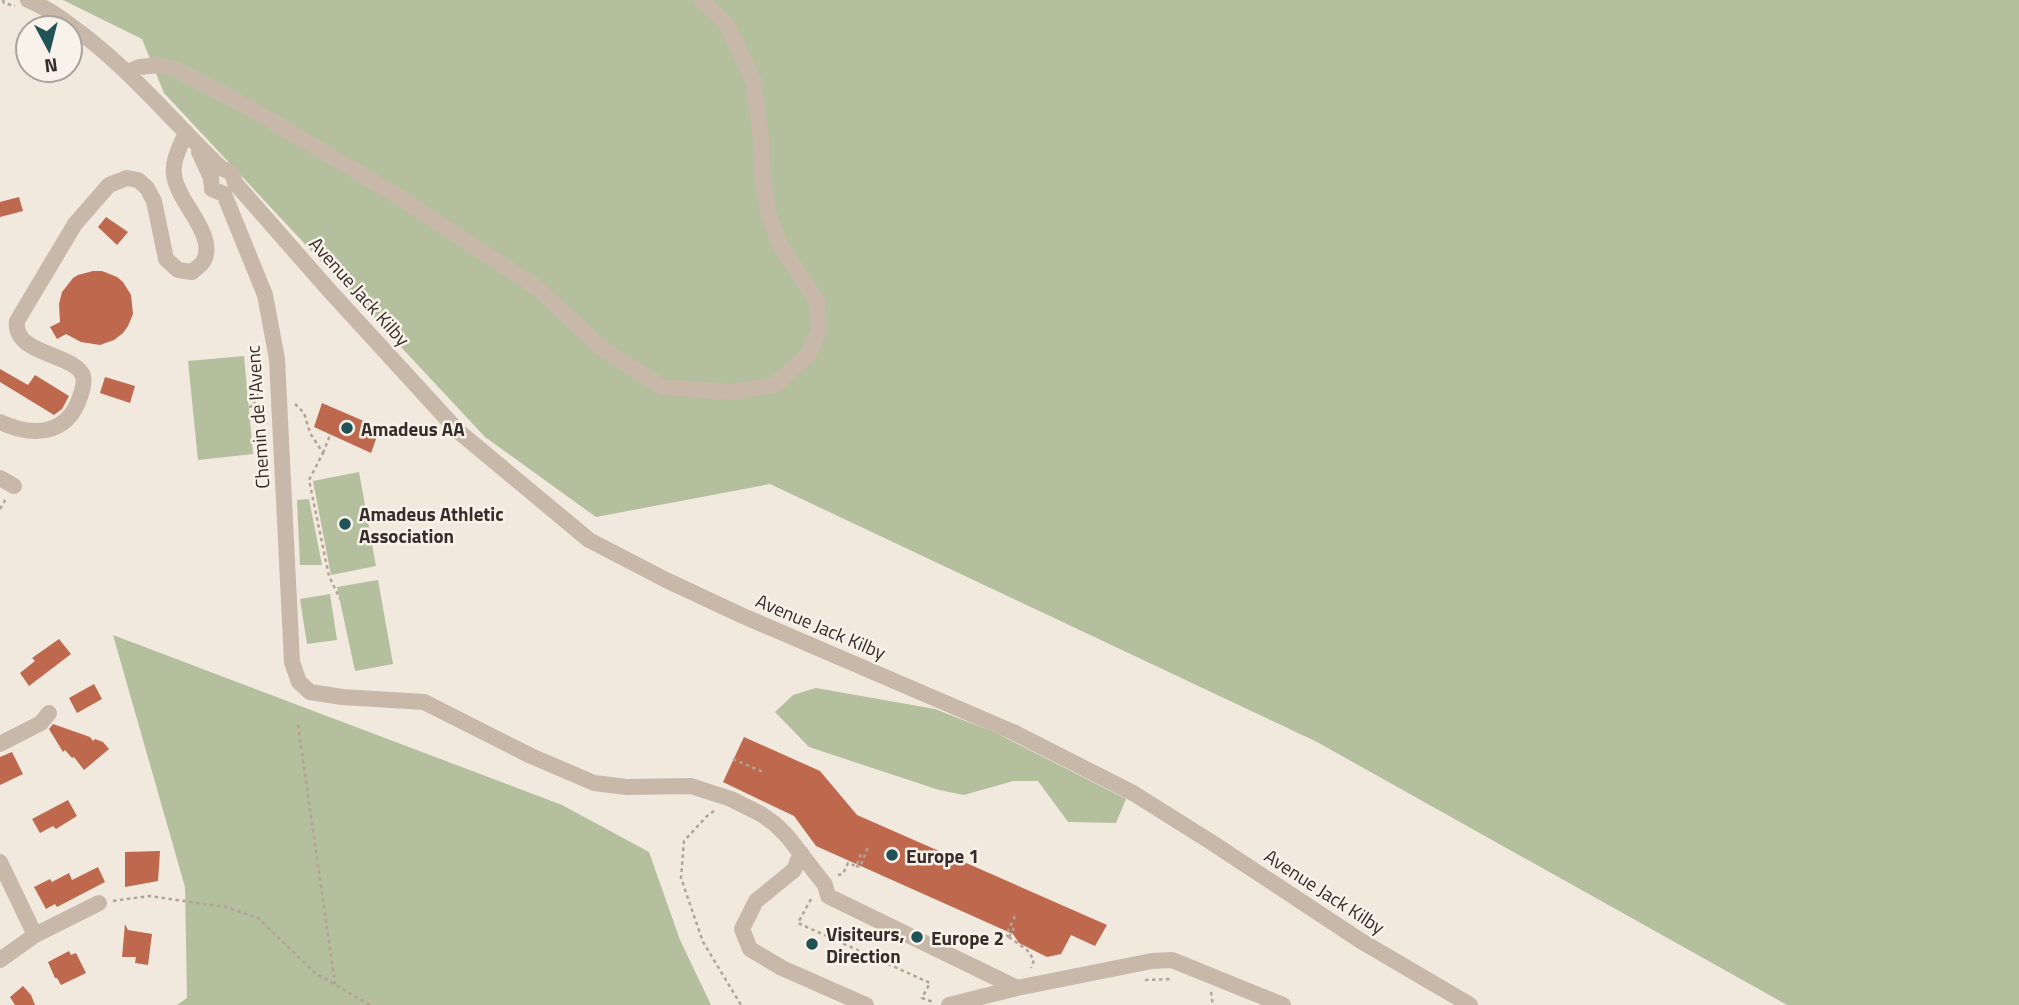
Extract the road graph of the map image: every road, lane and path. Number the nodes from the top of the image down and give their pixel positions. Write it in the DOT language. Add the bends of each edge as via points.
graph roads {
  1 [pos="28,0"];
  2 [pos="701,0"];
  3 [pos="128,72"];
  4 [pos="191,138"];
  5 [pos="216,173"];
  6 [pos="230,189"];
  7 [pos="264,400"];
  8 [pos="249,407"];
  9 [pos="289,407"];
  10 [pos="0,422"];
  11 [pos="330,435"];
  12 [pos="323,453"];
  13 [pos="340,599"];
  14 [pos="49,713"];
  15 [pos="298,725"];
  16 [pos="0,744"];
  17 [pos="733,759"];
  18 [pos="763,772"];
  19 [pos="731,799"];
  20 [pos="868,847"];
  21 [pos="801,853"];
  22 [pos="861,854"];
  23 [pos="0,862"];
  24 [pos="856,866"];
  25 [pos="844,874"];
  26 [pos="811,898"];
  27 [pos="99,903"];
  28 [pos="1015,916"];
  29 [pos="1014,926"];
  30 [pos="35,935"];
  31 [pos="1009,937"];
  32 [pos="0,960"];
  33 [pos="1034,960"];
  34 [pos="1173,979"];
  35 [pos="1139,980"];
  36 [pos="335,984"];
  37 [pos="1017,988"];
  38 [pos="1210,991"];
  39 [pos="941,1004"];
  40 [pos="370,1005"];
  41 [pos="741,1005"];
  42 [pos="866,1005"];
  43 [pos="1213,1005"];
  44 [pos="1283,1005"];
  45 [pos="1470,1005"];
  1 -- 3 [label="street, Avenue Jack Kilby" via="91,39"];
  2 -- 3 [label="street" via="727,25 754,82 768,212 779,243 817,301 819,331 808,355 775,385 732,392 662,387 600,347 539,289 396,195 248,107 177,70 159,65"];
  3 -- 4 [label="street, Avenue Jack Kilby"];
  4 -- 5 [label="street, Avenue Jack Kilby"];
  4 -- 10 [label="street" via="174,162 174,175 203,234 207,250 203,262 192,272 178,270 166,259 148,188 127,178 109,185 75,224 16,321 18,335 27,344 79,369 84,378 78,403 68,419 34,433"];
  5 -- 6 [label="street, Avenue Jack Kilby" via="232,173"];
  5 -- 6 [label="street, Avenue Jack Kilby" via="212,189"];
  6 -- 19 [label="street, Chemin de l'Avenc" via="265,295 277,359 292,662 299,682 310,692 424,702 594,783 627,788 691,786"];
  6 -- 45 [label="street, Avenue Jack Kilby" via="458,431 589,540 743,616 1013,732 1133,793 1361,942"];
  7 -- 8 [label="path" via="257,395"];
  9 -- 12 [label="path" via="296,404 304,413"];
  11 -- 12 [label="path"];
  12 -- 13 [label="path" via="309,480 329,576"];
  14 -- 16 [label="street" via="41,723"];
  15 -- 36 [label="path"];
  17 -- 18 [label="path"];
  19 -- 21 [label="street" via="775,824"];
  19 -- 41 [label="path" via="684,841 681,878 703,942"];
  20 -- 24 [label="path" via="860,867"];
  21 -- 37 [label="street" via="828,896"];
  21 -- 42 [label="street" via="793,870 756,901 742,929 750,949"];
  22 -- 24 [label="path"];
  23 -- 30 [label="street"];
  24 -- 25 [label="path" via="848,863"];
  26 -- 39 [label="path" via="798,923 930,983 922,998"];
  27 -- 30 [label="street"];
  27 -- 36 [label="path" via="149,896 226,907 258,918 315,972"];
  28 -- 31 [label="path"];
  29 -- 31 [label="path"];
  30 -- 32 [label="street"];
  31 -- 33 [label="path"];
  34 -- 35 [label="path"];
  36 -- 40 [label="path"];
  37 -- 39 [label="street"];
  37 -- 44 [label="street" via="1172,960"];
  38 -- 43 [label="path"];
}
